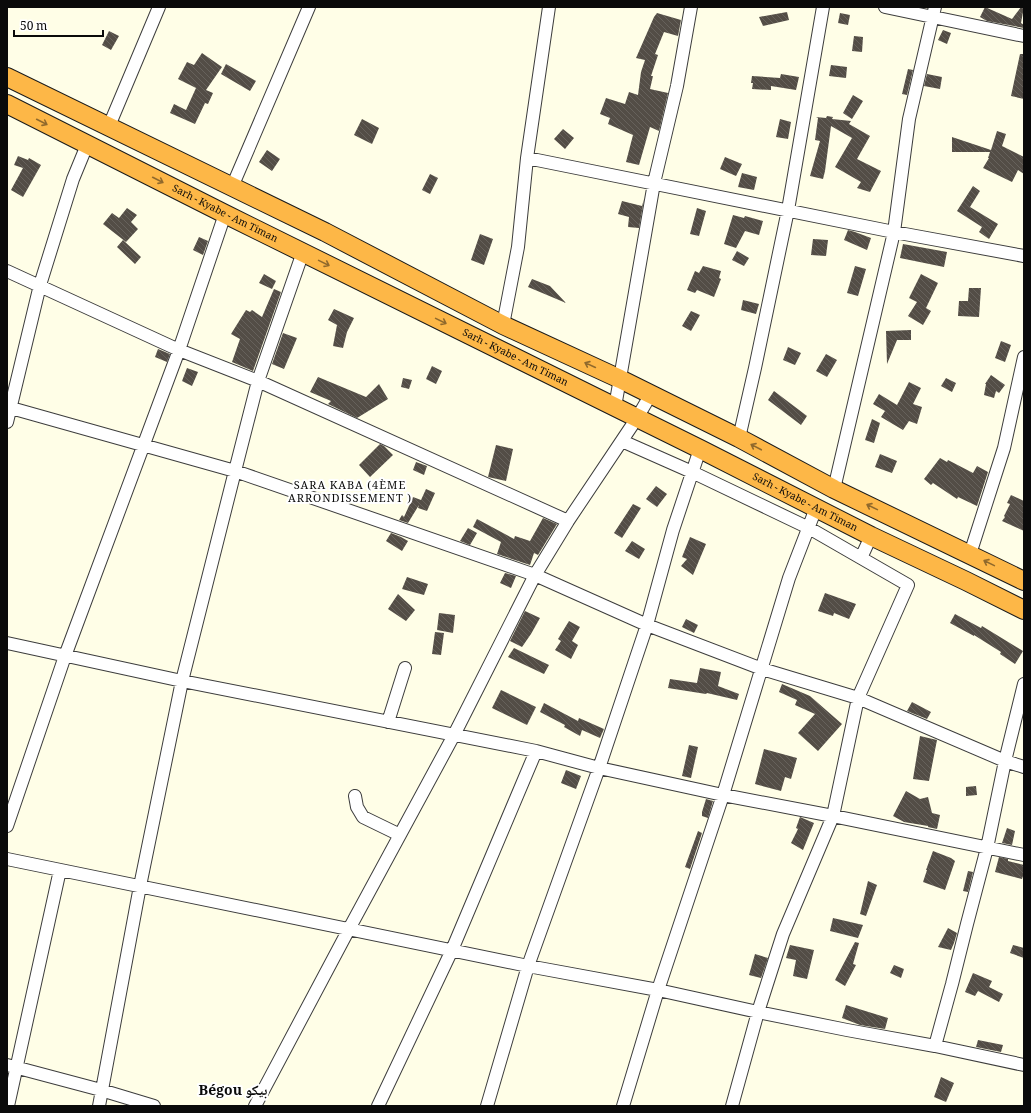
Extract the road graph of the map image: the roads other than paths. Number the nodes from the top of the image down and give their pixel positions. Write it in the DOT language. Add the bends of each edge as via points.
graph roads {
  1 [pos="159,7"];
  2 [pos="309,7"];
  3 [pos="549,7"];
  4 [pos="691,7"];
  5 [pos="823,7"];
  6 [pos="886,7"];
  7 [pos="934,12"];
  8 [pos="1024,36"];
  9 [pos="7,77"];
  10 [pos="7,104"];
  11 [pos="109,126"];
  12 [pos="87,145"];
  13 [pos="527,158"];
  14 [pos="654,183"];
  15 [pos="232,187"];
  16 [pos="788,210"];
  17 [pos="225,214"];
  18 [pos="894,232"];
  19 [pos="303,252"];
  20 [pos="1024,256"];
  21 [pos="7,271"];
  22 [pos="40,285"];
  23 [pos="503,325"];
  24 [pos="179,350"];
  25 [pos="1024,357"];
  26 [pos="620,379"];
  27 [pos="258,381"];
  28 [pos="652,394"];
  29 [pos="615,407"];
  30 [pos="11,408"];
  31 [pos="637,418"];
  32 [pos="7,422"];
  33 [pos="738,438"];
  34 [pos="622,441"];
  35 [pos="143,445"];
  36 [pos="700,449"];
  37 [pos="234,471"];
  38 [pos="692,472"];
  39 [pos="834,489"];
  40 [pos="816,508"];
  41 [pos="568,521"];
  42 [pos="809,528"];
  43 [pos="871,536"];
  44 [pos="970,554"];
  45 [pos="861,558"];
  46 [pos="535,575"];
  47 [pos="1024,581"];
  48 [pos="1024,610"];
  49 [pos="648,625"];
  50 [pos="7,644"];
  51 [pos="65,656"];
  52 [pos="405,668"];
  53 [pos="762,669"];
  54 [pos="182,681"];
  55 [pos="1024,684"];
  56 [pos="858,698"];
  57 [pos="388,722"];
  58 [pos="454,735"];
  59 [pos="536,751"];
  60 [pos="1005,761"];
  61 [pos="1024,767"];
  62 [pos="599,768"];
  63 [pos="722,795"];
  64 [pos="355,796"];
  65 [pos="833,816"];
  66 [pos="7,826"];
  67 [pos="400,835"];
  68 [pos="987,848"];
  69 [pos="1024,855"];
  70 [pos="7,859"];
  71 [pos="60,870"];
  72 [pos="140,886"];
  73 [pos="349,929"];
  74 [pos="452,950"];
  75 [pos="528,966"];
  76 [pos="658,990"];
  77 [pos="758,1012"];
  78 [pos="935,1046"];
  79 [pos="1024,1065"];
  80 [pos="11,1066"];
  81 [pos="101,1090"];
  82 [pos="8,1106"];
  83 [pos="99,1106"];
  84 [pos="154,1106"];
  85 [pos="254,1106"];
  86 [pos="378,1106"];
  87 [pos="487,1106"];
  88 [pos="623,1106"];
  89 [pos="732,1106"];
  1 -- 11 [label="street"];
  2 -- 15 [label="street"];
  3 -- 13 [label="street"];
  4 -- 14 [label="street" via="677,86"];
  5 -- 16 [label="street"];
  6 -- 7 [label="street"];
  7 -- 8 [label="street"];
  7 -- 18 [label="street" via="909,119"];
  9 -- 11 [label="highway"];
  10 -- 12 [label="highway, Sarh - Kyabe - Am Timan, one-way"];
  11 -- 15 [label="highway"];
  12 -- 17 [label="highway, Sarh - Kyabe - Am Timan, one-way"];
  12 -- 22 [label="street" via="73,179"];
  13 -- 14 [label="street"];
  13 -- 23 [label="street" via="518,247"];
  14 -- 16 [label="street"];
  14 -- 26 [label="street"];
  15 -- 23 [label="highway" via="325,232"];
  16 -- 18 [label="street"];
  16 -- 33 [label="street"];
  17 -- 19 [label="highway, Sarh - Kyabe - Am Timan"];
  17 -- 24 [label="street"];
  18 -- 20 [label="street"];
  18 -- 39 [label="street"];
  19 -- 27 [label="street"];
  19 -- 29 [label="highway, Sarh - Kyabe - Am Timan, one-way"];
  21 -- 22 [label="street"];
  22 -- 24 [label="street"];
  22 -- 30 [label="street"];
  26 -- 23 [label="highway, one-way"];
  24 -- 27 [label="street"];
  24 -- 35 [label="street"];
  25 -- 44 [label="street" via="1004,448"];
  26 -- 28 [label="highway"];
  26 -- 29 [label="street"];
  27 -- 37 [label="street"];
  27 -- 41 [label="street"];
  28 -- 31 [label="street"];
  28 -- 33 [label="highway"];
  29 -- 31 [label="highway, Sarh - Kyabe - Am Timan"];
  30 -- 32 [label="street"];
  30 -- 35 [label="street"];
  31 -- 34 [label="street"];
  31 -- 36 [label="highway, Sarh - Kyabe - Am Timan"];
  39 -- 33 [label="highway, one-way"];
  34 -- 38 [label="street"];
  34 -- 41 [label="street"];
  35 -- 37 [label="street"];
  35 -- 51 [label="street"];
  36 -- 38 [label="street"];
  36 -- 40 [label="highway, Sarh - Kyabe - Am Timan"];
  37 -- 46 [label="street"];
  37 -- 54 [label="street"];
  38 -- 42 [label="street"];
  38 -- 49 [label="street" via="673,530"];
  44 -- 39 [label="highway, one-way"];
  40 -- 42 [label="street"];
  40 -- 43 [label="highway, Sarh - Kyabe - Am Timan"];
  41 -- 46 [label="street"];
  42 -- 45 [label="street"];
  42 -- 53 [label="street" via="789,578"];
  43 -- 45 [label="street"];
  43 -- 48 [label="highway, Sarh - Kyabe - Am Timan"];
  47 -- 44 [label="highway, one-way"];
  45 -- 56 [label="street" via="908,585"];
  46 -- 49 [label="street"];
  46 -- 58 [label="street"];
  49 -- 53 [label="street"];
  49 -- 62 [label="street"];
  50 -- 51 [label="street"];
  51 -- 54 [label="street"];
  51 -- 66 [label="street"];
  52 -- 57 [label="street"];
  53 -- 56 [label="street"];
  53 -- 63 [label="street"];
  54 -- 57 [label="street"];
  54 -- 72 [label="street"];
  55 -- 60 [label="street"];
  56 -- 60 [label="street"];
  56 -- 65 [label="street"];
  57 -- 58 [label="street"];
  58 -- 59 [label="street"];
  58 -- 67 [label="street"];
  59 -- 62 [label="street"];
  59 -- 74 [label="street"];
  60 -- 61 [label="street"];
  60 -- 68 [label="street"];
  62 -- 63 [label="street"];
  62 -- 75 [label="street"];
  63 -- 65 [label="street"];
  63 -- 76 [label="street"];
  64 -- 67 [label="street" via="356,807 363,817"];
  65 -- 68 [label="street"];
  65 -- 77 [label="street" via="783,934"];
  67 -- 73 [label="street"];
  68 -- 69 [label="street"];
  68 -- 78 [label="street"];
  70 -- 71 [label="street"];
  71 -- 72 [label="street"];
  71 -- 80 [label="street"];
  72 -- 73 [label="street"];
  72 -- 81 [label="street"];
  73 -- 74 [label="street"];
  73 -- 85 [label="street"];
  74 -- 75 [label="street"];
  74 -- 86 [label="street"];
  75 -- 76 [label="street"];
  75 -- 87 [label="street"];
  76 -- 77 [label="street"];
  76 -- 88 [label="street"];
  77 -- 78 [label="street"];
  77 -- 89 [label="street"];
  78 -- 79 [label="street"];
  80 -- 81 [label="street"];
  80 -- 82 [label="street"];
  81 -- 83 [label="street"];
  81 -- 84 [label="street"];
}
